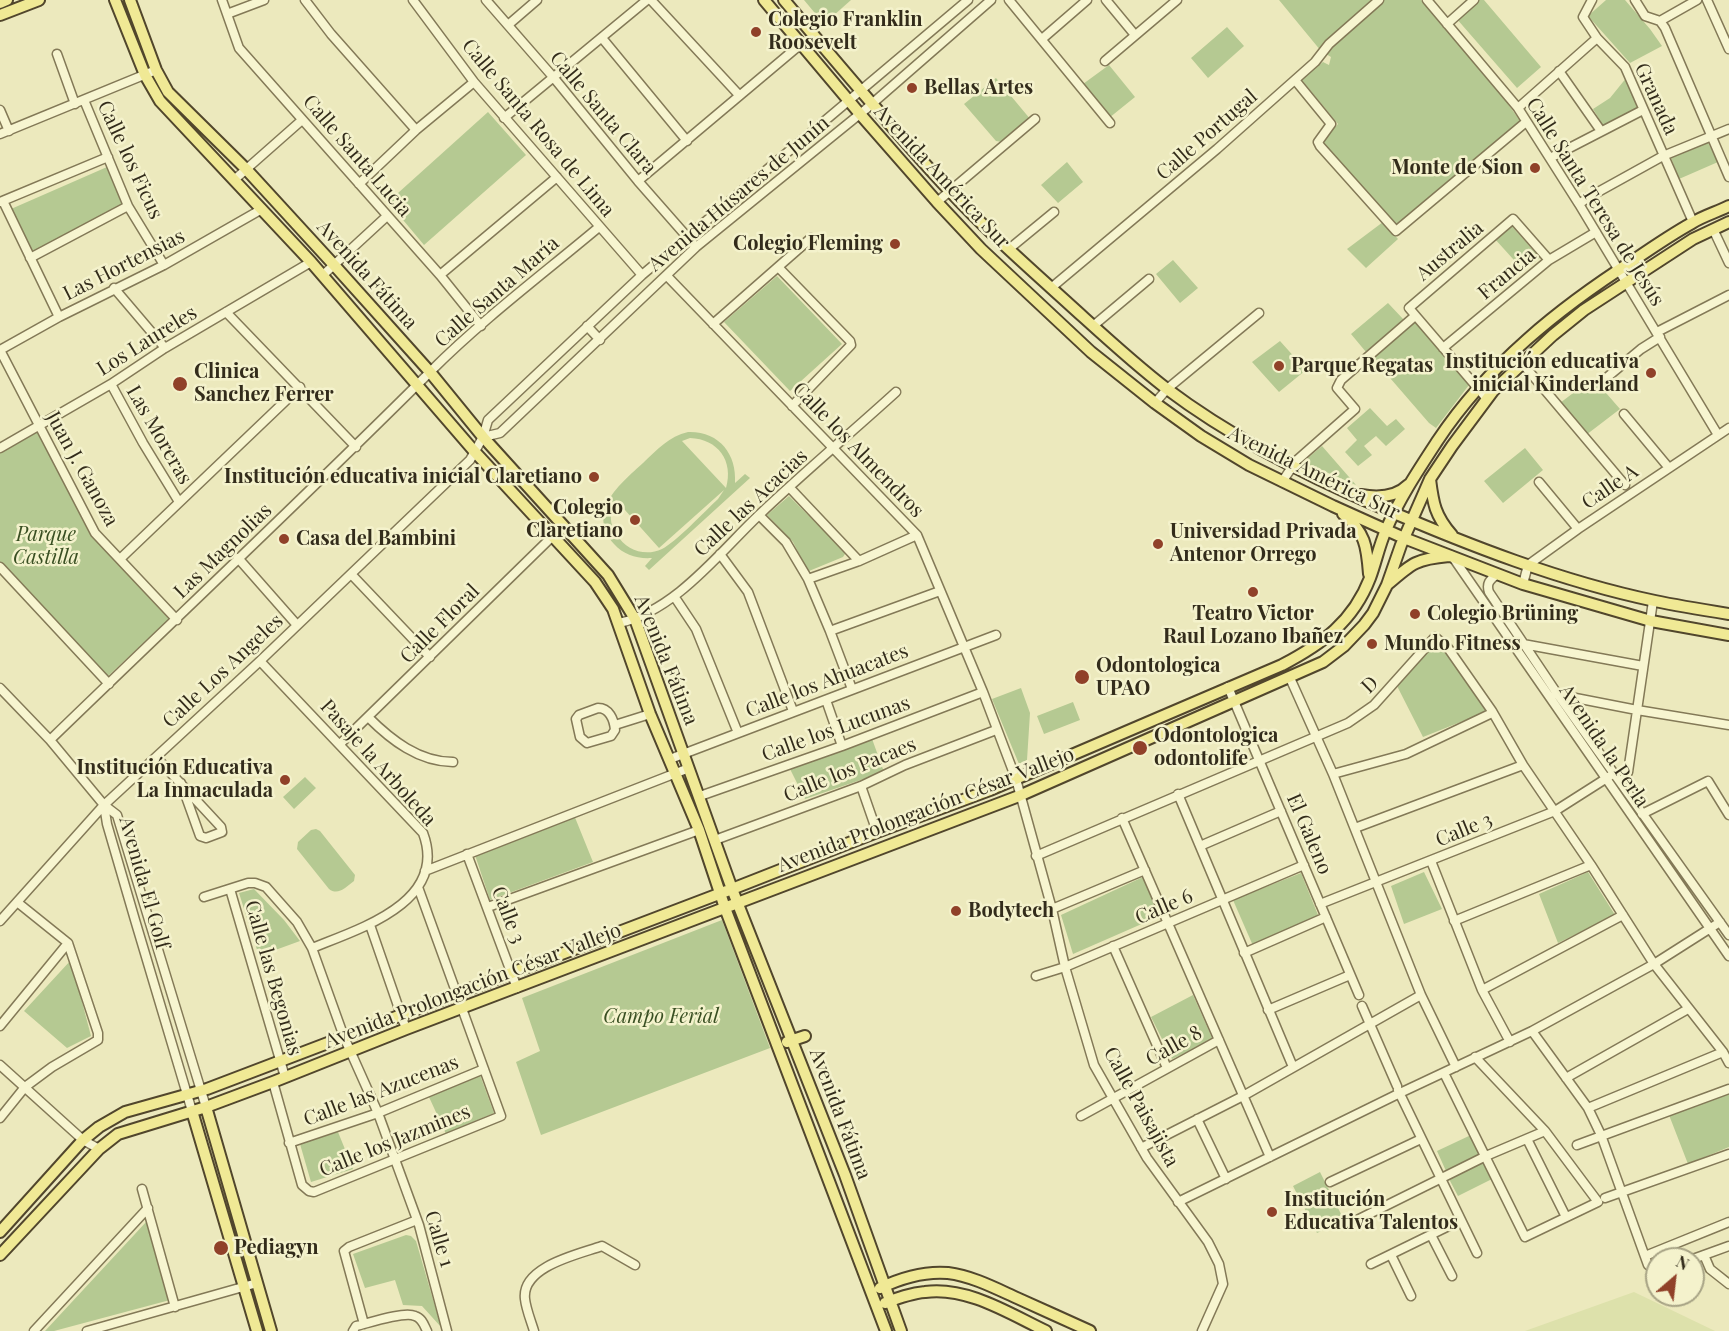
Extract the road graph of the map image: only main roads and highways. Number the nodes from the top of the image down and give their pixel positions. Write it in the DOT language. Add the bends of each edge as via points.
graph roads {
  1 [pos="8,0"];
  2 [pos="115,0"];
  3 [pos="130,0"];
  4 [pos="764,0"];
  5 [pos="784,0"];
  6 [pos="35,1"];
  7 [pos="0,3"];
  8 [pos="0,15"];
  9 [pos="1729,206"];
  10 [pos="1729,222"];
  11 [pos="1416,475"];
  12 [pos="1430,479"];
  13 [pos="1346,493"];
  14 [pos="1333,506"];
  15 [pos="1394,513"];
  16 [pos="1411,521"];
  17 [pos="1386,530"];
  18 [pos="1454,537"];
  19 [pos="1404,538"];
  20 [pos="1452,556"];
  21 [pos="1370,579"];
  22 [pos="1387,585"];
  23 [pos="1729,615"];
  24 [pos="1729,635"];
  25 [pos="990,790"];
  26 [pos="941,808"];
  27 [pos="968,816"];
  28 [pos="944,824"];
  29 [pos="776,872"];
  30 [pos="781,886"];
  31 [pos="732,889"];
  32 [pos="721,893"];
  33 [pos="738,903"];
  34 [pos="725,908"];
  35 [pos="805,1036"];
  36 [pos="792,1041"];
  37 [pos="778,1046"];
  38 [pos="206,1107"];
  39 [pos="192,1111"];
  40 [pos="845,1175"];
  41 [pos="830,1180"];
  42 [pos="238,1221"];
  43 [pos="225,1225"];
  44 [pos="0,1232"];
  45 [pos="0,1255"];
  46 [pos="885,1286"];
  47 [pos="872,1292"];
  48 [pos="891,1301"];
  49 [pos="876,1306"];
  50 [pos="257,1331"];
  51 [pos="271,1331"];
  52 [pos="886,1331"];
  53 [pos="901,1331"];
  54 [pos="1046,1331"];
  55 [pos="1090,1331"];
  1 -- 7 [label="main road"];
  2 -- 32 [label="main road, Avenida Fátima" via="145,75 160,101 323,275 474,451 595,582 619,623 650,714"];
  3 -- 31 [label="main road, Avenida Fátima" via="168,92 334,265 608,574 635,619"];
  4 -- 14 [label="main road, Avenida América Sur" via="937,202 1091,352 1202,436"];
  5 -- 13 [label="main road, Avenida América Sur" via="949,191 1093,326 1167,389 1236,435"];
  6 -- 8 [label="main road"];
  9 -- 11 [label="main road, Avenida Prolongación César Vallejo" via="1693,222 1565,307 1506,359 1479,389"];
  10 -- 12 [label="main road, Avenida Prolongación César Vallejo" via="1693,239 1552,335 1487,399"];
  11 -- 13 [label="main road" via="1398,493 1373,497"];
  11 -- 15 [label="main road, Avenida Prolongación César Vallejo"];
  12 -- 16 [label="main road, Avenida Prolongación César Vallejo"];
  12 -- 18 [label="main road" via="1434,509"];
  13 -- 15 [label="main road, Avenida América Sur"];
  14 -- 17 [label="main road, Avenida América Sur"];
  14 -- 21 [label="main road" via="1361,532"];
  15 -- 16 [label="main road, Avenida América Sur"];
  15 -- 17 [label="main road, Avenida Prolongación César Vallejo"];
  16 -- 18 [label="main road, Avenida América Sur"];
  16 -- 19 [label="main road, Avenida Prolongación César Vallejo"];
  17 -- 19 [label="main road, Avenida América Sur"];
  17 -- 21 [label="main road, Avenida Prolongación César Vallejo"];
  18 -- 23 [label="main road, Avenida América Sur" via="1594,585"];
  19 -- 20 [label="main road, Avenida América Sur"];
  19 -- 22 [label="main road, Avenida Prolongación César Vallejo"];
  20 -- 22 [label="main road" via="1422,559"];
  20 -- 24 [label="main road, Avenida América Sur" via="1523,584 1651,621"];
  21 -- 22 [label="main road"];
  21 -- 25 [label="main road, Avenida Prolongación César Vallejo" via="1346,620 1310,650"];
  22 -- 27 [label="main road, Avenida Prolongación César Vallejo" via="1364,625 1323,662"];
  25 -- 26 [label="main road, Avenida Prolongación César Vallejo"];
  25 -- 27 [label="main road" via="968,804"];
  26 -- 28 [label="main road" via="949,814"];
  26 -- 29 [label="main road, Avenida Prolongación César Vallejo"];
  27 -- 28 [label="main road, Avenida Prolongación César Vallejo"];
  28 -- 30 [label="main road, Avenida Prolongación César Vallejo"];
  29 -- 30 [label="main road" via="775,884"];
  29 -- 31 [label="main road, Avenida Prolongación César Vallejo"];
  30 -- 33 [label="main road, Avenida Prolongación César Vallejo"];
  31 -- 32 [label="main road, Avenida Prolongación César Vallejo"];
  31 -- 33 [label="main road, Avenida Fátima"];
  32 -- 34 [label="main road, Avenida Fátima"];
  32 -- 44 [label="main road, Avenida Prolongación César Vallejo" via="201,1091 125,1112 83,1140"];
  33 -- 34 [label="main road, Avenida Prolongación César Vallejo"];
  33 -- 36 [label="main road, Avenida Fátima"];
  34 -- 37 [label="main road, Avenida Fátima"];
  34 -- 38 [label="main road, Avenida Prolongación César Vallejo"];
  35 -- 36 [label="main road"];
  36 -- 37 [label="main road"];
  36 -- 40 [label="main road, Avenida Fátima"];
  37 -- 41 [label="main road, Avenida Fátima"];
  38 -- 39 [label="main road, Avenida Prolongación César Vallejo"];
  38 -- 42 [label="main road, Avenida El Golf"];
  39 -- 43 [label="main road, Avenida El Golf"];
  39 -- 45 [label="main road, Avenida Prolongación César Vallejo" via="118,1134 99,1149"];
  40 -- 41 [label="main road"];
  40 -- 46 [label="main road, Avenida Fátima"];
  41 -- 47 [label="main road, Avenida Fátima"];
  42 -- 43 [label="main road"];
  42 -- 51 [label="main road, Avenida El Golf"];
  43 -- 50 [label="main road, Avenida El Golf"];
  46 -- 47 [label="main road"];
  46 -- 48 [label="main road, Avenida Fátima"];
  46 -- 55 [label="main road" via="926,1274 966,1277"];
  47 -- 49 [label="main road, Avenida Fátima"];
  48 -- 49 [label="main road"];
  48 -- 53 [label="main road, Avenida Fátima"];
  48 -- 54 [label="main road" via="926,1291 946,1291 971,1297"];
  49 -- 52 [label="main road, Avenida Fátima"];
}
